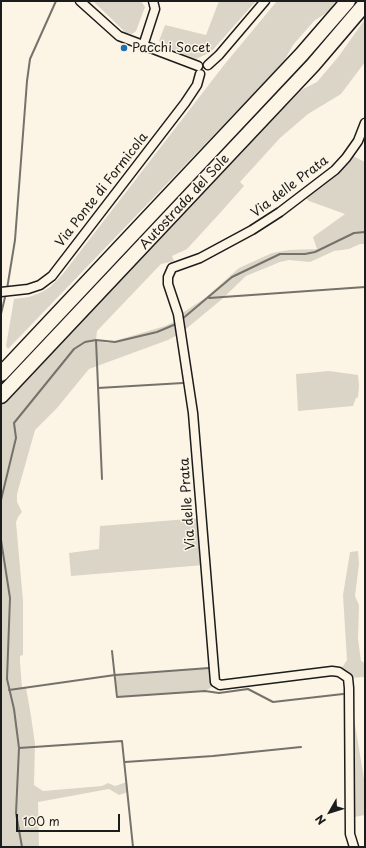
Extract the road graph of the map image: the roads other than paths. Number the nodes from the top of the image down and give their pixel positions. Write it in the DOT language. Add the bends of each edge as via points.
graph roads {
  1 [pos="80,1"];
  2 [pos="153,1"];
  3 [pos="265,1"];
  4 [pos="348,1"];
  5 [pos="365,4"];
  6 [pos="144,46"];
  7 [pos="199,70"];
  8 [pos="365,123"];
  9 [pos="1,292"];
  10 [pos="42,330"];
  11 [pos="1,364"];
  12 [pos="1,374"];
  13 [pos="1,396"];
  14 [pos="354,847"];
  1 -- 6 [label="street" via="114,32"];
  2 -- 6 [label="street" via="155,9"];
  3 -- 7 [label="street, Via Ponte di Formicola" via="208,65 207,73"];
  4 -- 10 [label="highway, Autostrada del Sole" via="302,54"];
  5 -- 13 [label="highway, Autostrada del Sole" via="308,71"];
  6 -- 7 [label="street"];
  7 -- 9 [label="street, Via Ponte di Formicola" via="200,78 192,94 52,276 36,287"];
  8 -- 14 [label="street, Via delle Prata" via="358,141 335,170 252,230 200,258 172,268 168,277 178,314 193,413 215,682 220,685 332,671 348,678 350,834"];
  10 -- 11 [label="highway"];
  10 -- 12 [label="highway, Autostrada del Sole"];
}
